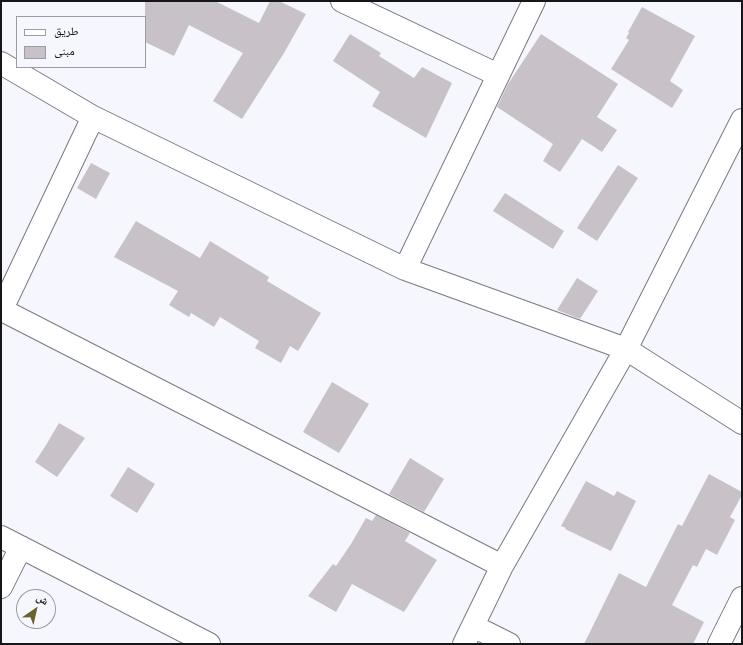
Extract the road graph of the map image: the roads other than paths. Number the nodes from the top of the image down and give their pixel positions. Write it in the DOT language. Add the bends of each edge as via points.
graph roads {
  1 [pos="342,1"];
  2 [pos="534,1"];
  3 [pos="1,63"];
  4 [pos="498,75"];
  5 [pos="93,117"];
  6 [pos="742,120"];
  7 [pos="405,269"];
  8 [pos="1,311"];
  9 [pos="626,349"];
  10 [pos="742,423"];
  11 [pos="1,537"];
  12 [pos="21,547"];
  13 [pos="502,566"];
  14 [pos="1,587"];
  15 [pos="742,598"];
  16 [pos="468,635"];
  17 [pos="209,644"];
  18 [pos="509,644"];
  19 [pos="718,644"];
  1 -- 4 [label="street"];
  2 -- 4 [label="street"];
  3 -- 5 [label="street"];
  4 -- 7 [label="street"];
  5 -- 7 [label="street"];
  5 -- 8 [label="street"];
  6 -- 9 [label="street"];
  7 -- 9 [label="street"];
  8 -- 13 [label="street"];
  9 -- 10 [label="street"];
  9 -- 13 [label="street"];
  11 -- 12 [label="street"];
  12 -- 14 [label="street"];
  12 -- 17 [label="street"];
  13 -- 16 [label="street"];
  15 -- 19 [label="street"];
  16 -- 18 [label="street"];
}
